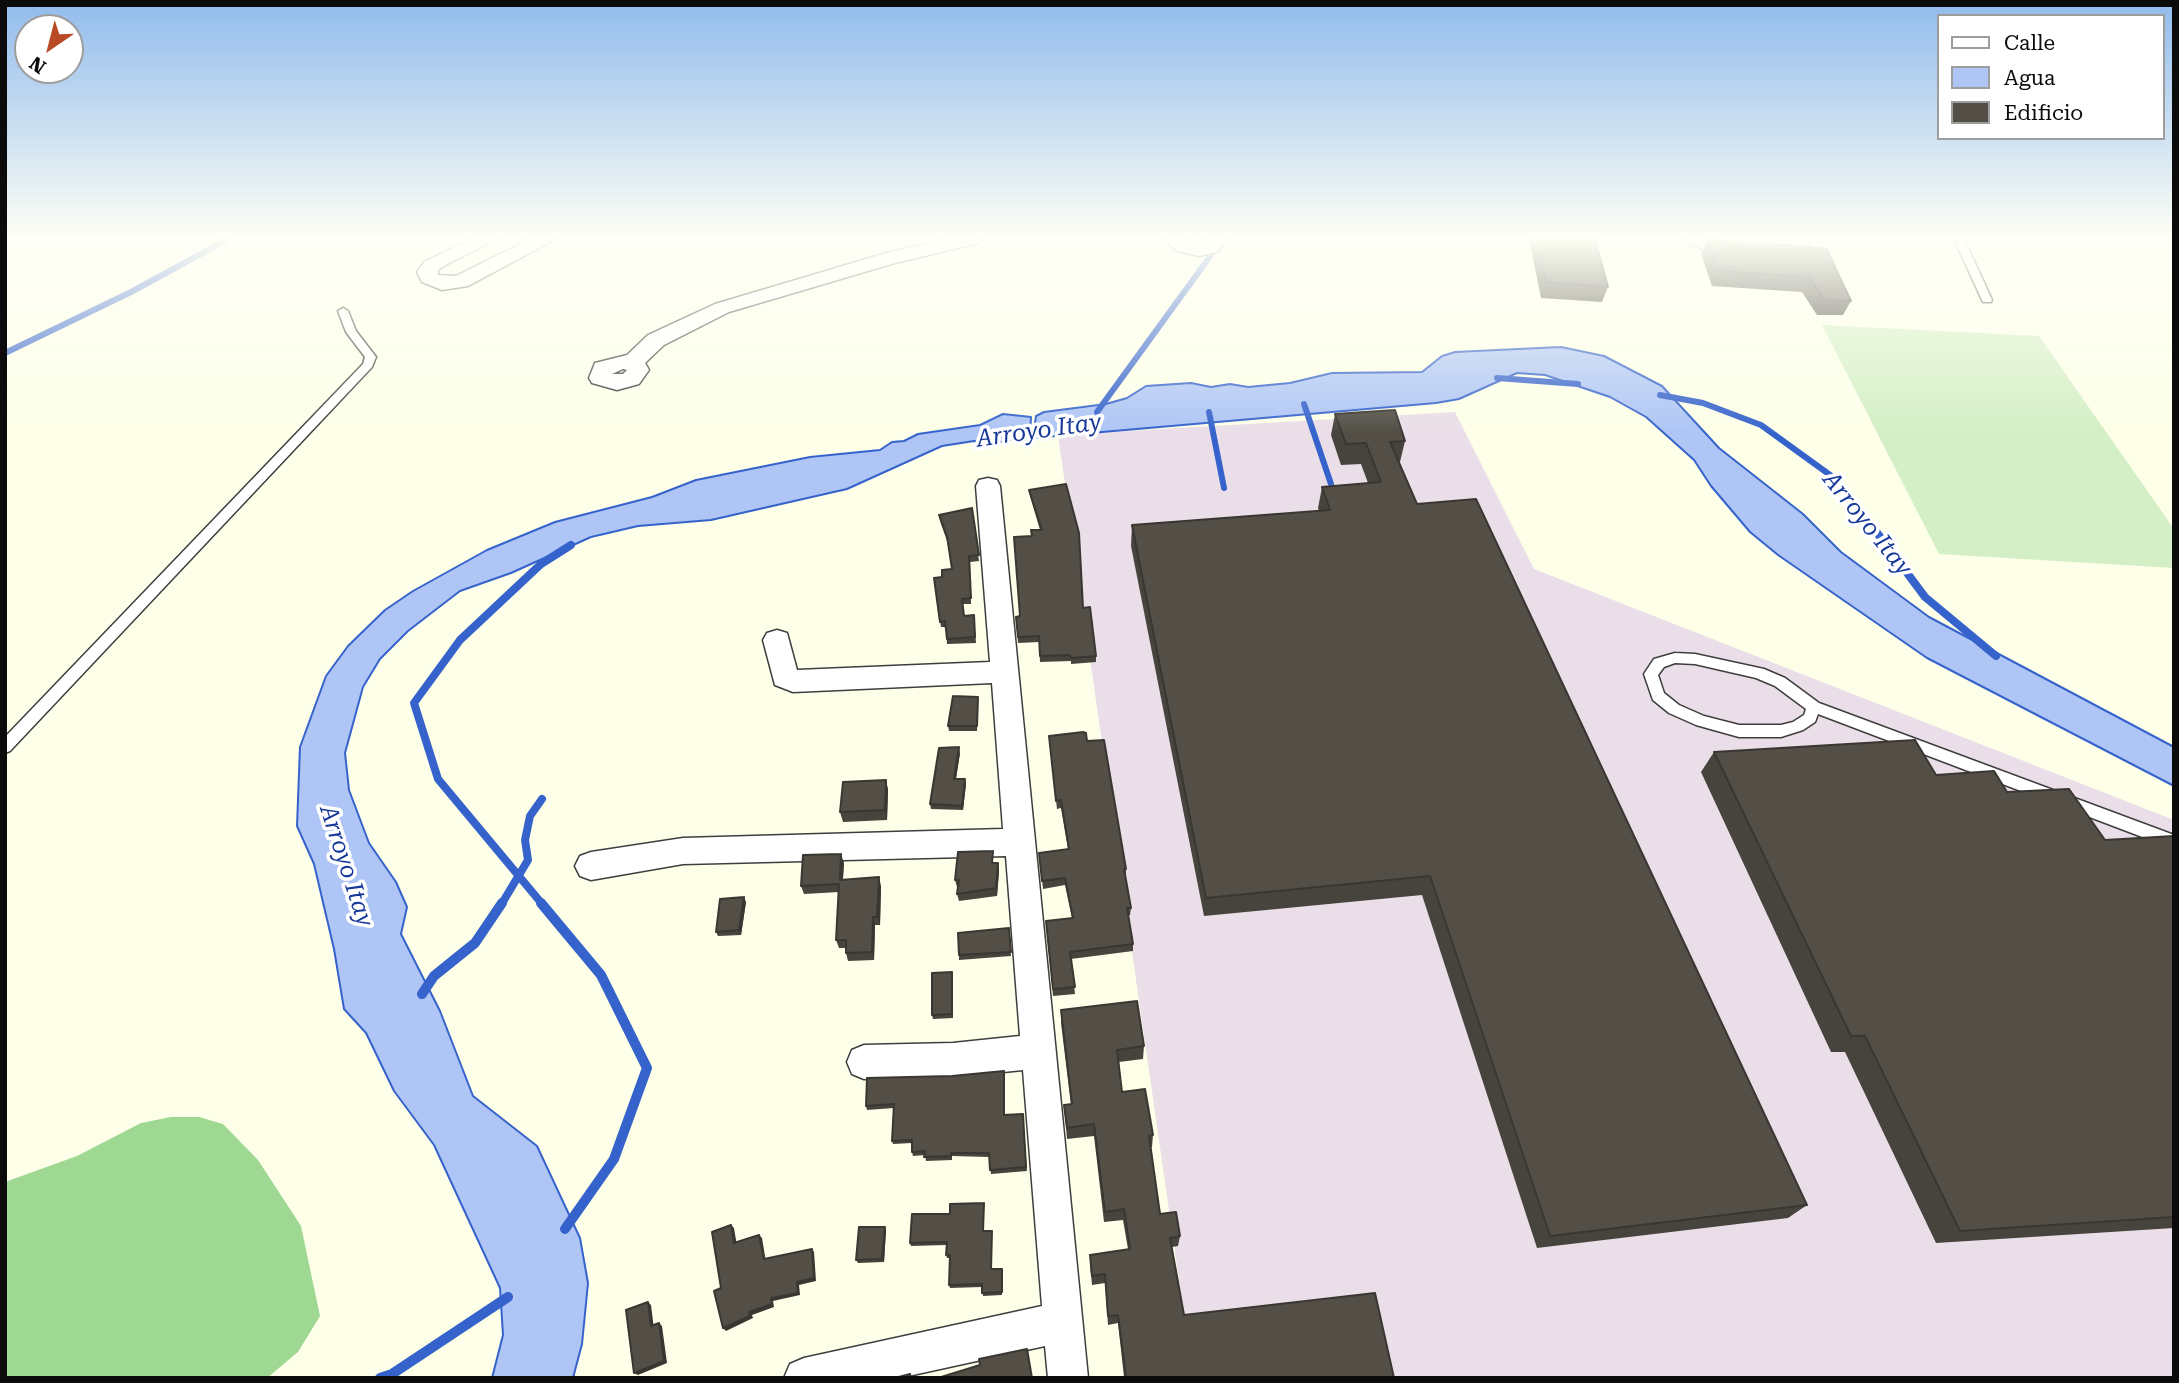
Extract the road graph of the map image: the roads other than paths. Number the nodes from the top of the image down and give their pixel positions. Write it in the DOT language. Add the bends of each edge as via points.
graph roads {
  1 [pos="716,304"];
  2 [pos="740,304"];
  3 [pos="343,311"];
  4 [pos="988,486"];
  5 [pos="777,640"];
  6 [pos="1004,672"];
  7 [pos="1814,707"];
  8 [pos="5,747"];
  9 [pos="1020,842"];
  10 [pos="2174,842"];
  11 [pos="591,866"];
  12 [pos="1039,1051"];
  13 [pos="864,1062"];
  14 [pos="1062,1322"];
  15 [pos="804,1378"];
  16 [pos="1068,1378"];
  1 -- 2 [label="street" via="635,342 622,352 623,362 656,340"];
  3 -- 8 [label="lane" via="351,332 371,356 368,365"];
  4 -- 6 [label="street"];
  5 -- 6 [label="street" via="785,677 793,681"];
  6 -- 9 [label="street"];
  7 -- 7 [label="lane" via="1810,718 1798,726 1740,731 1674,709 1658,696 1651,674 1667,660 1695,659 1759,673"];
  7 -- 10 [label="lane"];
  9 -- 11 [label="street" via="683,851"];
  9 -- 12 [label="street"];
  12 -- 13 [label="street" via="953,1060"];
  12 -- 14 [label="street"];
  14 -- 15 [label="street"];
  14 -- 16 [label="street"];
}
